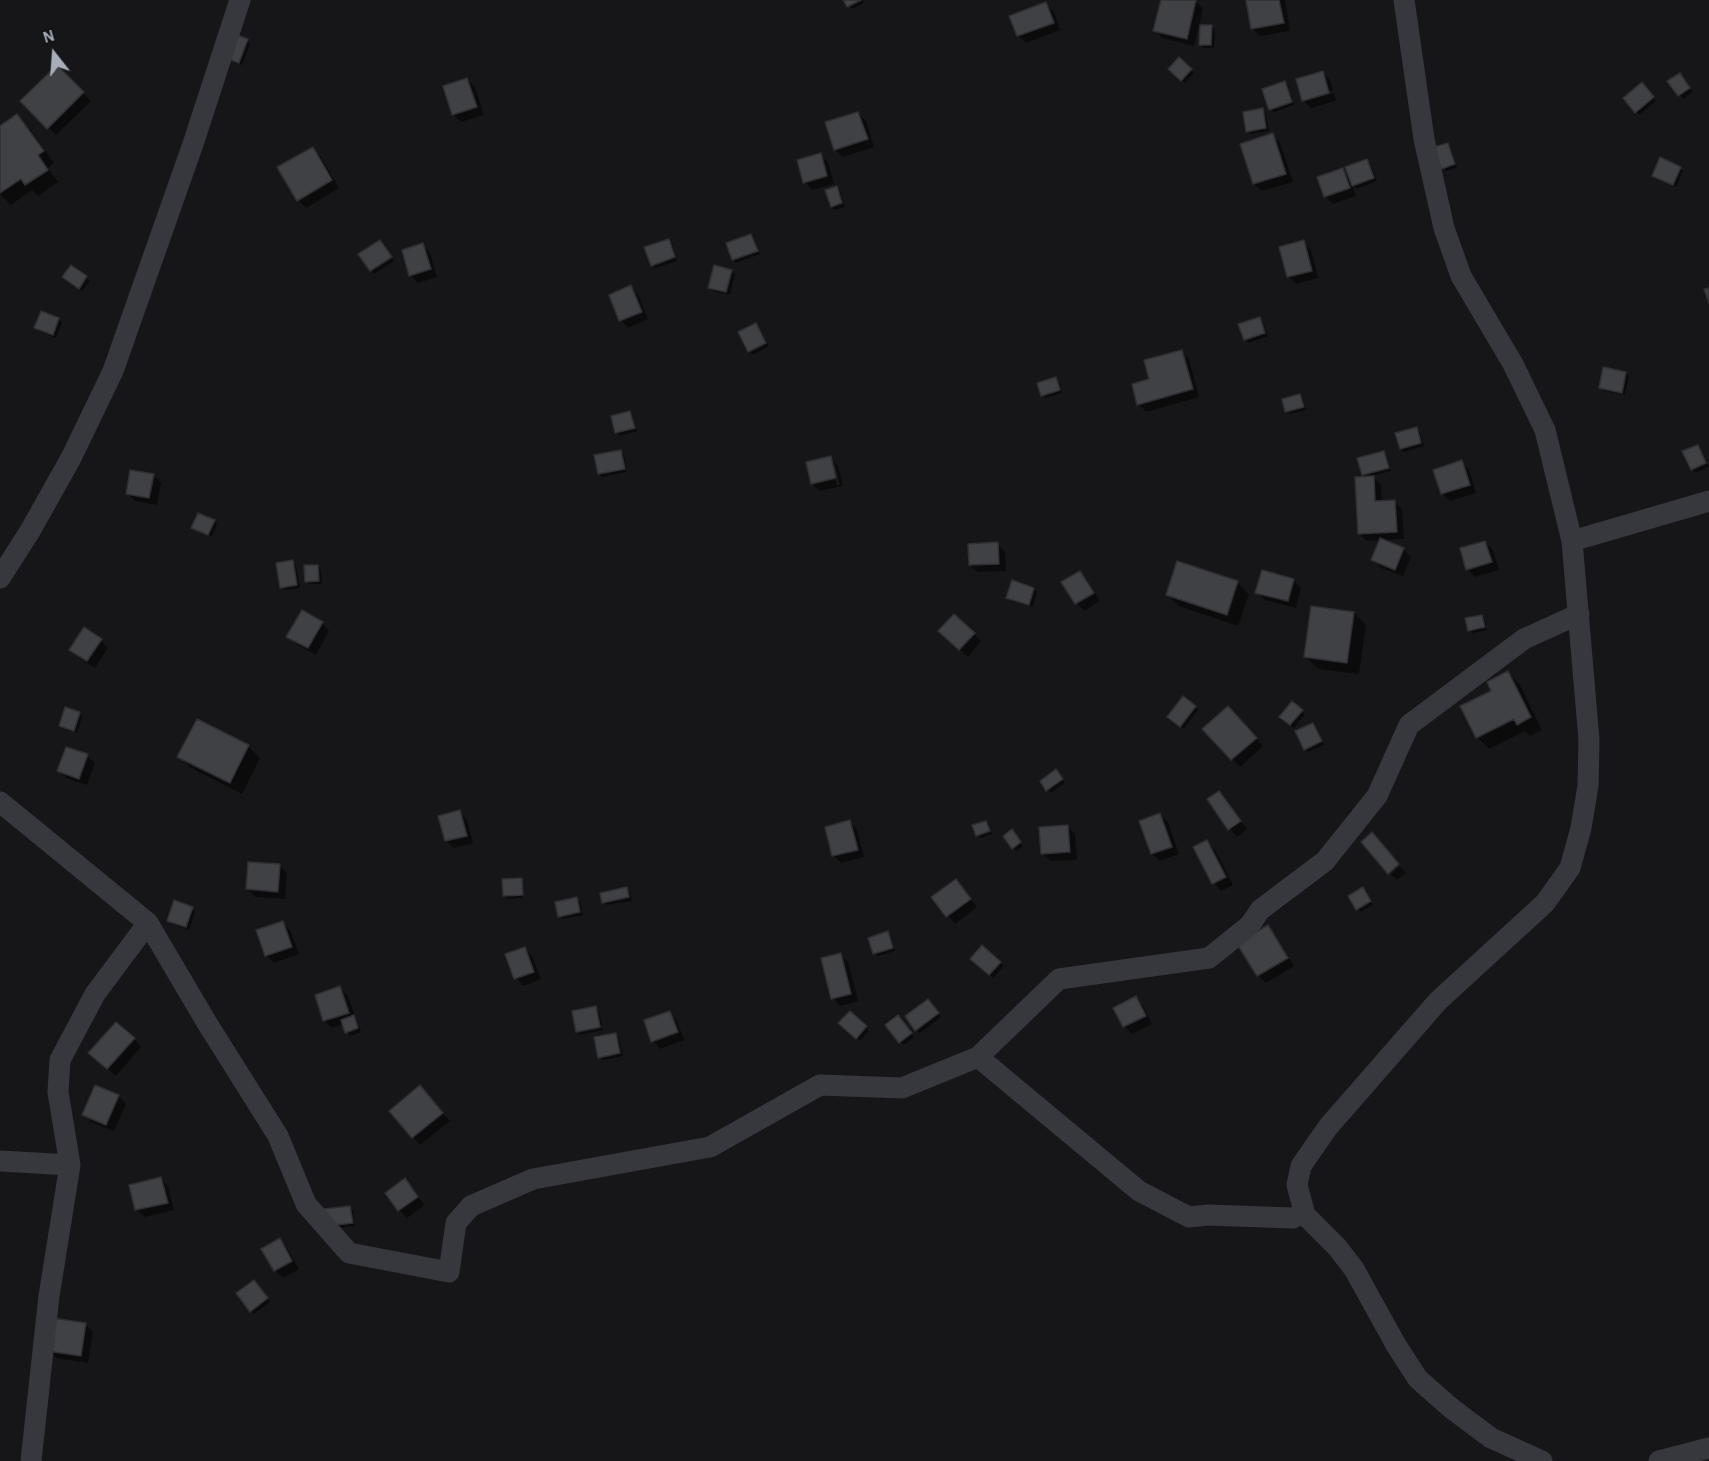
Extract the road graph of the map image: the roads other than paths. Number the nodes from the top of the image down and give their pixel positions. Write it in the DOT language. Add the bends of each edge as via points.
graph roads {
  1 [pos="240,0"];
  2 [pos="1404,0"];
  3 [pos="1709,501"];
  4 [pos="1572,541"];
  5 [pos="0,578"];
  6 [pos="1579,614"];
  7 [pos="0,802"];
  8 [pos="148,923"];
  9 [pos="978,1057"];
  10 [pos="0,1161"];
  11 [pos="70,1165"];
  12 [pos="1293,1218"];
  13 [pos="1709,1448"];
  14 [pos="31,1461"];
  15 [pos="1542,1461"];
  16 [pos="1659,1461"];
  1 -- 5 [label="street" via="112,371 70,458"];
  2 -- 4 [label="street" via="1424,139 1444,228 1461,276 1513,364 1545,430"];
  3 -- 4 [label="street"];
  4 -- 6 [label="street"];
  6 -- 9 [label="street" via="1524,639 1409,725 1377,796 1325,861 1260,910 1250,925 1209,958 1059,979"];
  6 -- 15 [label="street" via="1588,786 1570,868 1545,903 1438,1001 1329,1127 1301,1166 1297,1185 1305,1215 1354,1269 1418,1379 1491,1438"];
  7 -- 8 [label="street"];
  8 -- 9 [label="street" via="278,1136 306,1204 349,1253 449,1272 456,1223 471,1206 533,1179 710,1147 820,1085 902,1088"];
  8 -- 11 [label="street" via="95,994 60,1060 58,1092"];
  9 -- 12 [label="street" via="1139,1191 1189,1217"];
  10 -- 11 [label="street"];
  11 -- 14 [label="street"];
  13 -- 16 [label="street"];
}
